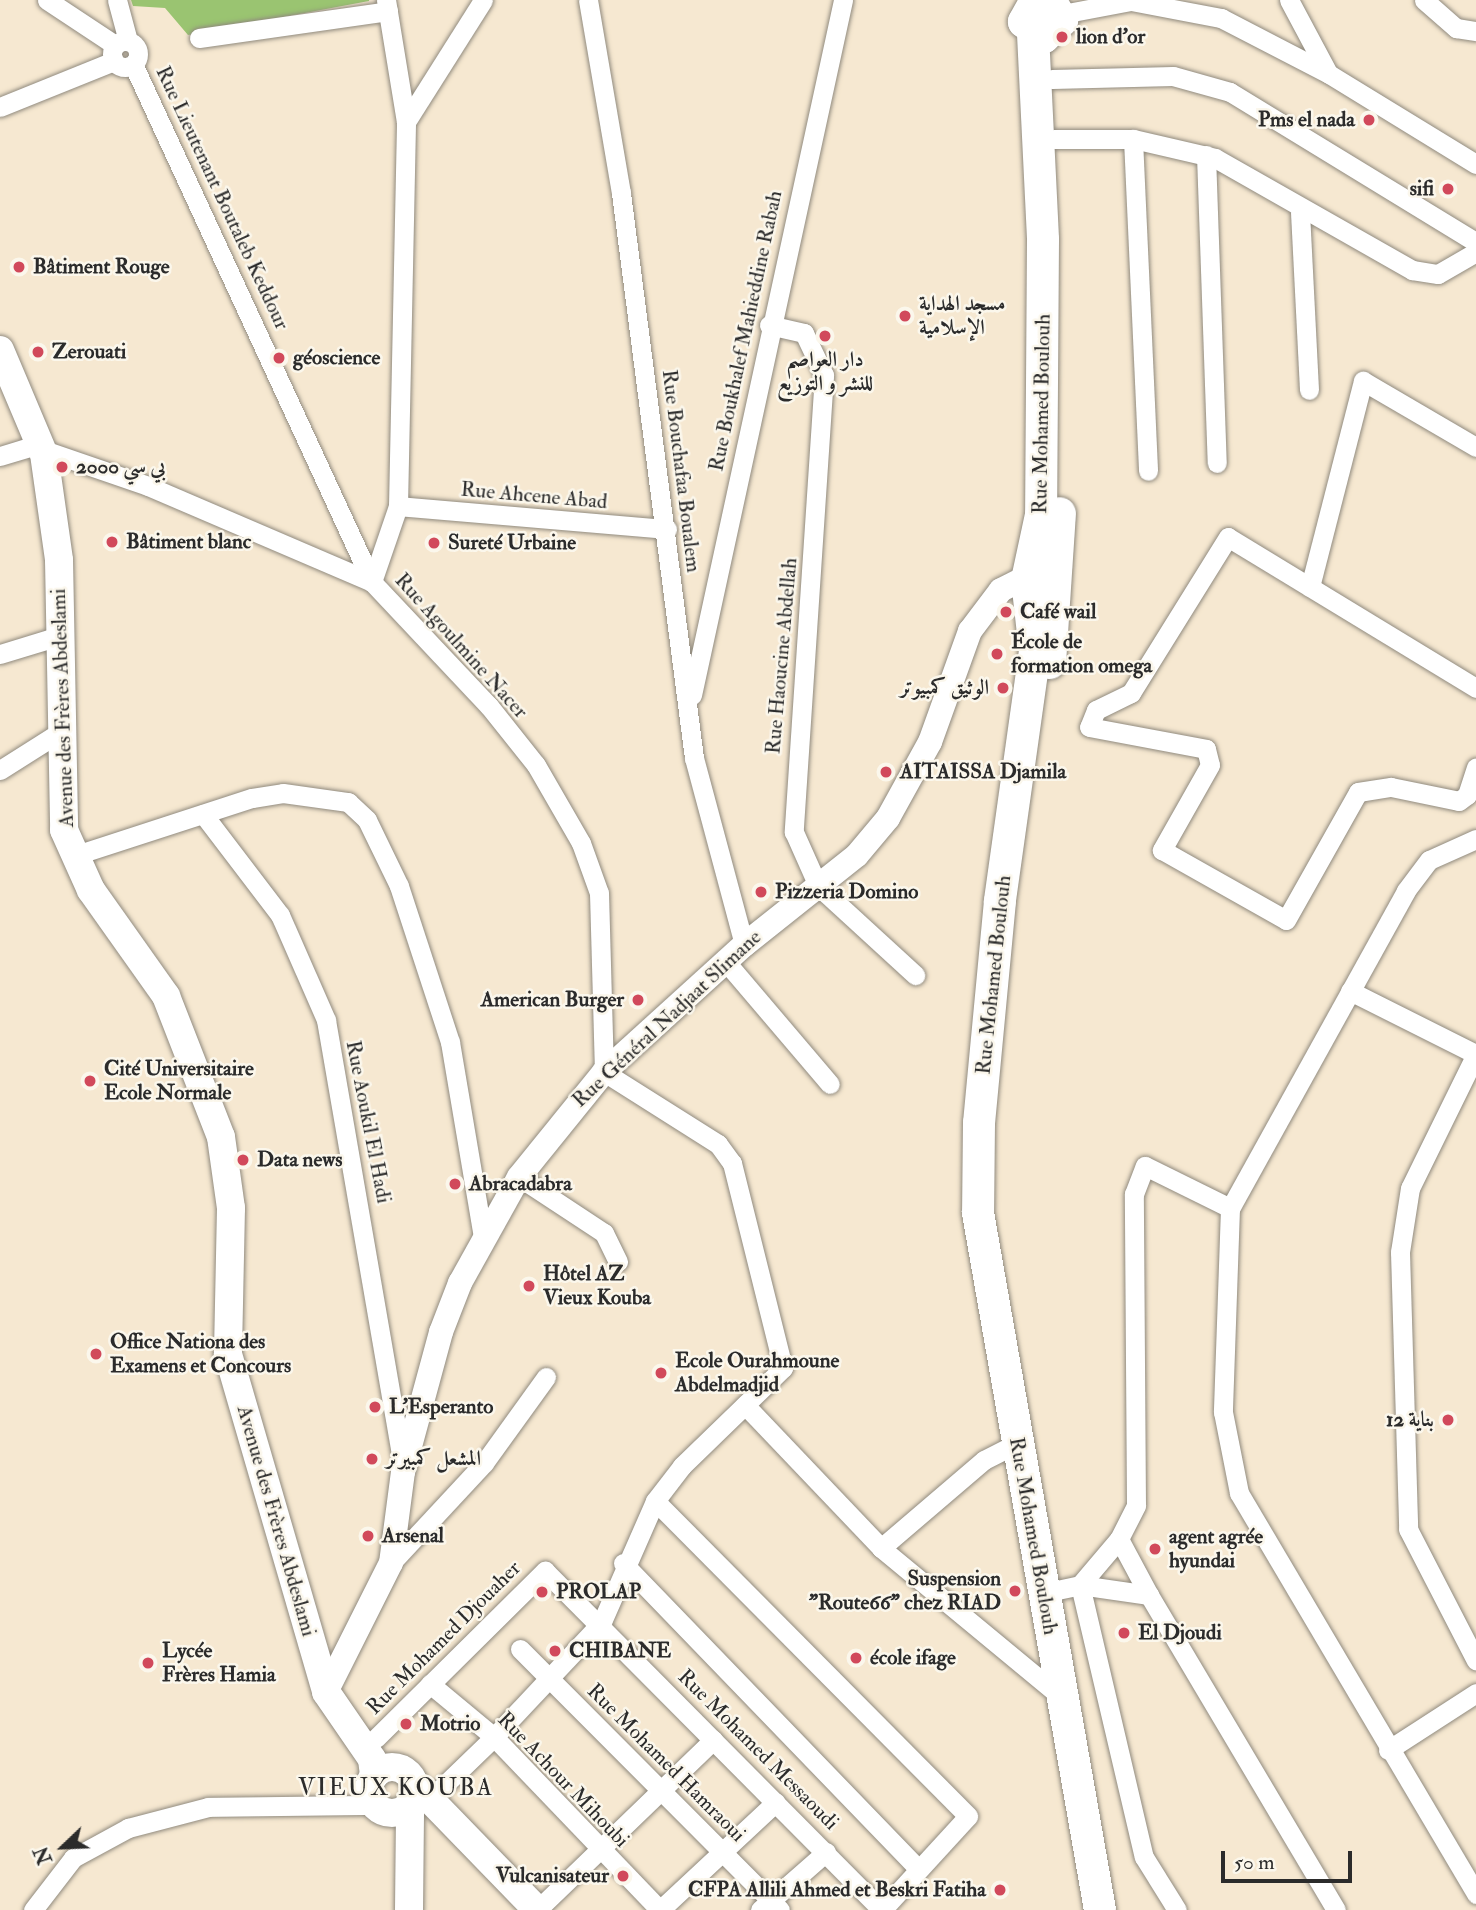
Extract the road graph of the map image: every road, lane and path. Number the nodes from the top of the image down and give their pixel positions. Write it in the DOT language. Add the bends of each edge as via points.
graph roads {
  1 [pos="47,0"];
  2 [pos="117,0"];
  3 [pos="483,0"];
  4 [pos="587,0"];
  5 [pos="843,0"];
  6 [pos="1131,0"];
  7 [pos="1289,0"];
  8 [pos="1424,0"];
  9 [pos="387,5"];
  10 [pos="1041,13"];
  11 [pos="1476,31"];
  12 [pos="199,38"];
  13 [pos="123,53"];
  14 [pos="1329,74"];
  15 [pos="1052,79"];
  16 [pos="0,107"];
  17 [pos="406,122"];
  18 [pos="1054,139"];
  19 [pos="1133,139"];
  20 [pos="1206,155"];
  21 [pos="1476,164"];
  22 [pos="1300,212"];
  23 [pos="1476,242"];
  24 [pos="1476,252"];
  25 [pos="769,326"];
  26 [pos="0,350"];
  27 [pos="1308,390"];
  28 [pos="1476,447"];
  29 [pos="44,454"];
  30 [pos="0,456"];
  31 [pos="1217,463"];
  32 [pos="1148,471"];
  33 [pos="398,506"];
  34 [pos="667,529"];
  35 [pos="1044,570"];
  36 [pos="372,582"];
  37 [pos="1310,587"];
  38 [pos="1044,607"];
  39 [pos="981,618"];
  40 [pos="59,636"];
  41 [pos="0,654"];
  42 [pos="1476,688"];
  43 [pos="688,713"];
  44 [pos="60,732"];
  45 [pos="1476,768"];
  46 [pos="0,770"];
  47 [pos="203,814"];
  48 [pos="1476,839"];
  49 [pos="73,856"];
  50 [pos="818,886"];
  51 [pos="735,953"];
  52 [pos="915,975"];
  53 [pos="1350,991"];
  54 [pos="1476,1054"];
  55 [pos="604,1072"];
  56 [pos="830,1084"];
  57 [pos="519,1177"];
  58 [pos="1230,1208"];
  59 [pos="484,1238"];
  60 [pos="618,1262"];
  61 [pos="546,1377"];
  62 [pos="744,1405"];
  63 [pos="1017,1443"];
  64 [pos="403,1472"];
  65 [pos="655,1501"];
  66 [pos="1119,1539"];
  67 [pos="881,1548"];
  68 [pos="391,1563"];
  69 [pos="623,1563"];
  70 [pos="545,1571"];
  71 [pos="1061,1589"];
  72 [pos="1149,1595"];
  73 [pos="602,1622"];
  74 [pos="520,1649"];
  75 [pos="1476,1661"];
  76 [pos="552,1681"];
  77 [pos="430,1684"];
  78 [pos="326,1692"];
  79 [pos="1476,1693"];
  80 [pos="1062,1698"];
  81 [pos="494,1737"];
  82 [pos="376,1738"];
  83 [pos="713,1740"];
  84 [pos="1388,1750"];
  85 [pos="661,1790"];
  86 [pos="400,1793"];
  87 [pos="776,1802"];
  88 [pos="598,1851"];
  89 [pos="722,1851"];
  90 [pos="826,1852"];
  91 [pos="918,1868"];
  92 [pos="1476,1894"];
  93 [pos="770,1907"];
  94 [pos="33,1910"];
  95 [pos="394,1910"];
  96 [pos="409,1910"];
  97 [pos="537,1910"];
  98 [pos="660,1910"];
  99 [pos="882,1910"];
  100 [pos="1100,1910"];
  101 [pos="1121,1910"];
  102 [pos="1177,1910"];
  103 [pos="1336,1910"];
  1 -- 13 [label="street"];
  2 -- 13 [label="street, Rue Lieutenant Boutaleb Keddour"];
  3 -- 17 [label="street"];
  4 -- 34 [label="street, Rue Bouchafaa Boualem"];
  5 -- 25 [label="street, Rue Boukhalef Mahieddine Rabah"];
  6 -- 10 [label="street"];
  6 -- 14 [label="street" via="1221,18"];
  7 -- 14 [label="street"];
  8 -- 11 [label="street" via="1456,28"];
  9 -- 12 [label="street"];
  9 -- 17 [label="street"];
  10 -- 15 [label="main road"];
  10 -- 35 [label="main road, Rue Mohamed Boulouh"];
  13 -- 16 [label="street"];
  13 -- 36 [label="street, Rue Lieutenant Boutaleb Keddour"];
  14 -- 21 [label="street"];
  15 -- 18 [label="main road"];
  15 -- 23 [label="street" via="1173,76 1230,92"];
  17 -- 33 [label="street"];
  18 -- 19 [label="street"];
  18 -- 35 [label="main road"];
  19 -- 20 [label="street"];
  19 -- 32 [label="street"];
  20 -- 22 [label="street"];
  20 -- 31 [label="street"];
  22 -- 24 [label="street" via="1412,270 1438,274"];
  22 -- 27 [label="street"];
  25 -- 43 [label="street, Rue Boukhalef Mahieddine Rabah"];
  25 -- 50 [label="street, Rue Haoucine Abdellah" via="804,333 824,375 793,806 803,863"];
  26 -- 29 [label="main road, Avenue des Frères Abdeslami"];
  28 -- 37 [label="street" via="1363,382"];
  29 -- 30 [label="street, Rue Agoulmine Nacer" via="22,446"];
  29 -- 36 [label="street, Rue Agoulmine Nacer" via="148,486"];
  29 -- 40 [label="main road, Avenue des Frères Abdeslami" via="59,560"];
  33 -- 34 [label="street, Rue Ahcene Abad"];
  33 -- 36 [label="street"];
  34 -- 43 [label="street, Rue Bouchafaa Boualem"];
  35 -- 38 [label="main road"];
  35 -- 39 [label="street, Rue Général Nadjaat Slimane" via="1001,590"];
  36 -- 55 [label="street, Rue Agoulmine Nacer" via="489,706 536,765 581,843 599,893"];
  37 -- 42 [label="street"];
  37 -- 45 [label="street" via="1228,537 1131,693 1089,720 1089,727 1206,749 1210,765 1161,850 1286,920 1359,792 1391,787 1459,801 1468,794"];
  38 -- 39 [label="street"];
  38 -- 63 [label="main road, Rue Mohamed Boulouh" via="1000,901 977,1163 981,1240"];
  38 -- 71 [label="main road" via="995,1164 1001,1265"];
  39 -- 50 [label="street, Rue Général Nadjaat Slimane" via="906,788 857,855"];
  40 -- 41 [label="street"];
  40 -- 44 [label="main road, Avenue des Frères Abdeslami"];
  43 -- 51 [label="street, Rue Bouchafaa Boualem"];
  44 -- 46 [label="street"];
  44 -- 49 [label="main road, Avenue des Frères Abdeslami" via="64,830"];
  47 -- 49 [label="street"];
  47 -- 59 [label="street" via="283,793 348,802 367,820 399,886 450,1042"];
  47 -- 64 [label="street, Rue Aoukil El Hadi" via="280,915 326,1020 392,1372"];
  48 -- 53 [label="street" via="1429,860"];
  49 -- 78 [label="main road, Avenue des Frères Abdeslami" via="166,996 221,1137 231,1208 228,1354"];
  50 -- 51 [label="street, Rue Général Nadjaat Slimane"];
  50 -- 52 [label="street, Rue Haoucine Abdellah"];
  51 -- 55 [label="street, Rue Général Nadjaat Slimane"];
  51 -- 56 [label="street"];
  53 -- 54 [label="street"];
  53 -- 58 [label="street"];
  54 -- 75 [label="street" via="1410,1188 1400,1252 1408,1529"];
  55 -- 57 [label="street, Rue Général Nadjaat Slimane"];
  55 -- 62 [label="street" via="718,1144 732,1163 783,1368"];
  57 -- 59 [label="street, Rue Général Nadjaat Slimane"];
  57 -- 60 [label="street" via="604,1233"];
  58 -- 66 [label="street" via="1145,1166 1134,1194 1136,1505"];
  58 -- 84 [label="street" via="1223,1412 1230,1463 1239,1493"];
  59 -- 64 [label="street, Rue Général Nadjaat Slimane" via="441,1332"];
  61 -- 68 [label="street" via="484,1463"];
  62 -- 65 [label="street"];
  62 -- 67 [label="street"];
  63 -- 67 [label="street" via="984,1460"];
  63 -- 71 [label="main road, Rue Mohamed Boulouh"];
  64 -- 68 [label="street, Rue Général Nadjaat Slimane"];
  65 -- 69 [label="street"];
  65 -- 91 [label="street" via="968,1816"];
  66 -- 71 [label="street"];
  66 -- 72 [label="street"];
  67 -- 80 [label="street"];
  68 -- 78 [label="street, Rue Général Nadjaat Slimane"];
  69 -- 73 [label="street"];
  69 -- 91 [label="street"];
  70 -- 73 [label="street, Rue Mohamed Messaoudi"];
  70 -- 77 [label="street, Rue Mohamed Djouaher"];
  71 -- 72 [label="street"];
  71 -- 80 [label="main road, Rue Mohamed Boulouh"];
  71 -- 101 [label="main road"];
  71 -- 102 [label="street" via="1144,1857"];
  72 -- 103 [label="street"];
  73 -- 76 [label="street"];
  73 -- 83 [label="street, Rue Mohamed Messaoudi"];
  74 -- 76 [label="street, Rue Mohamed Hamraoui"];
  76 -- 81 [label="street"];
  76 -- 85 [label="street, Rue Mohamed Hamraoui"];
  77 -- 81 [label="street, Rue Achour Mihoubi"];
  77 -- 82 [label="street, Rue Mohamed Djouaher"];
  78 -- 82 [label="main road"];
  78 -- 86 [label="main road"];
  79 -- 84 [label="street"];
  80 -- 100 [label="main road, Rue Mohamed Boulouh"];
  81 -- 86 [label="street"];
  81 -- 88 [label="street, Rue Achour Mihoubi"];
  82 -- 86 [label="main road"];
  83 -- 85 [label="street"];
  83 -- 87 [label="street, Rue Mohamed Messaoudi"];
  84 -- 92 [label="street"];
  85 -- 88 [label="street"];
  85 -- 89 [label="street, Rue Mohamed Hamraoui"];
  86 -- 94 [label="street" via="208,1807 128,1828 73,1858"];
  86 -- 95 [label="main road"];
  86 -- 96 [label="main road"];
  86 -- 97 [label="main road"];
  87 -- 89 [label="street"];
  87 -- 90 [label="street, Rue Mohamed Messaoudi"];
  88 -- 97 [label="street"];
  88 -- 98 [label="street, Rue Achour Mihoubi"];
  89 -- 93 [label="street, Rue Mohamed Hamraoui"];
  89 -- 98 [label="street"];
  90 -- 93 [label="street"];
  90 -- 99 [label="street, Rue Mohamed Messaoudi"];
  91 -- 99 [label="street"];
}
